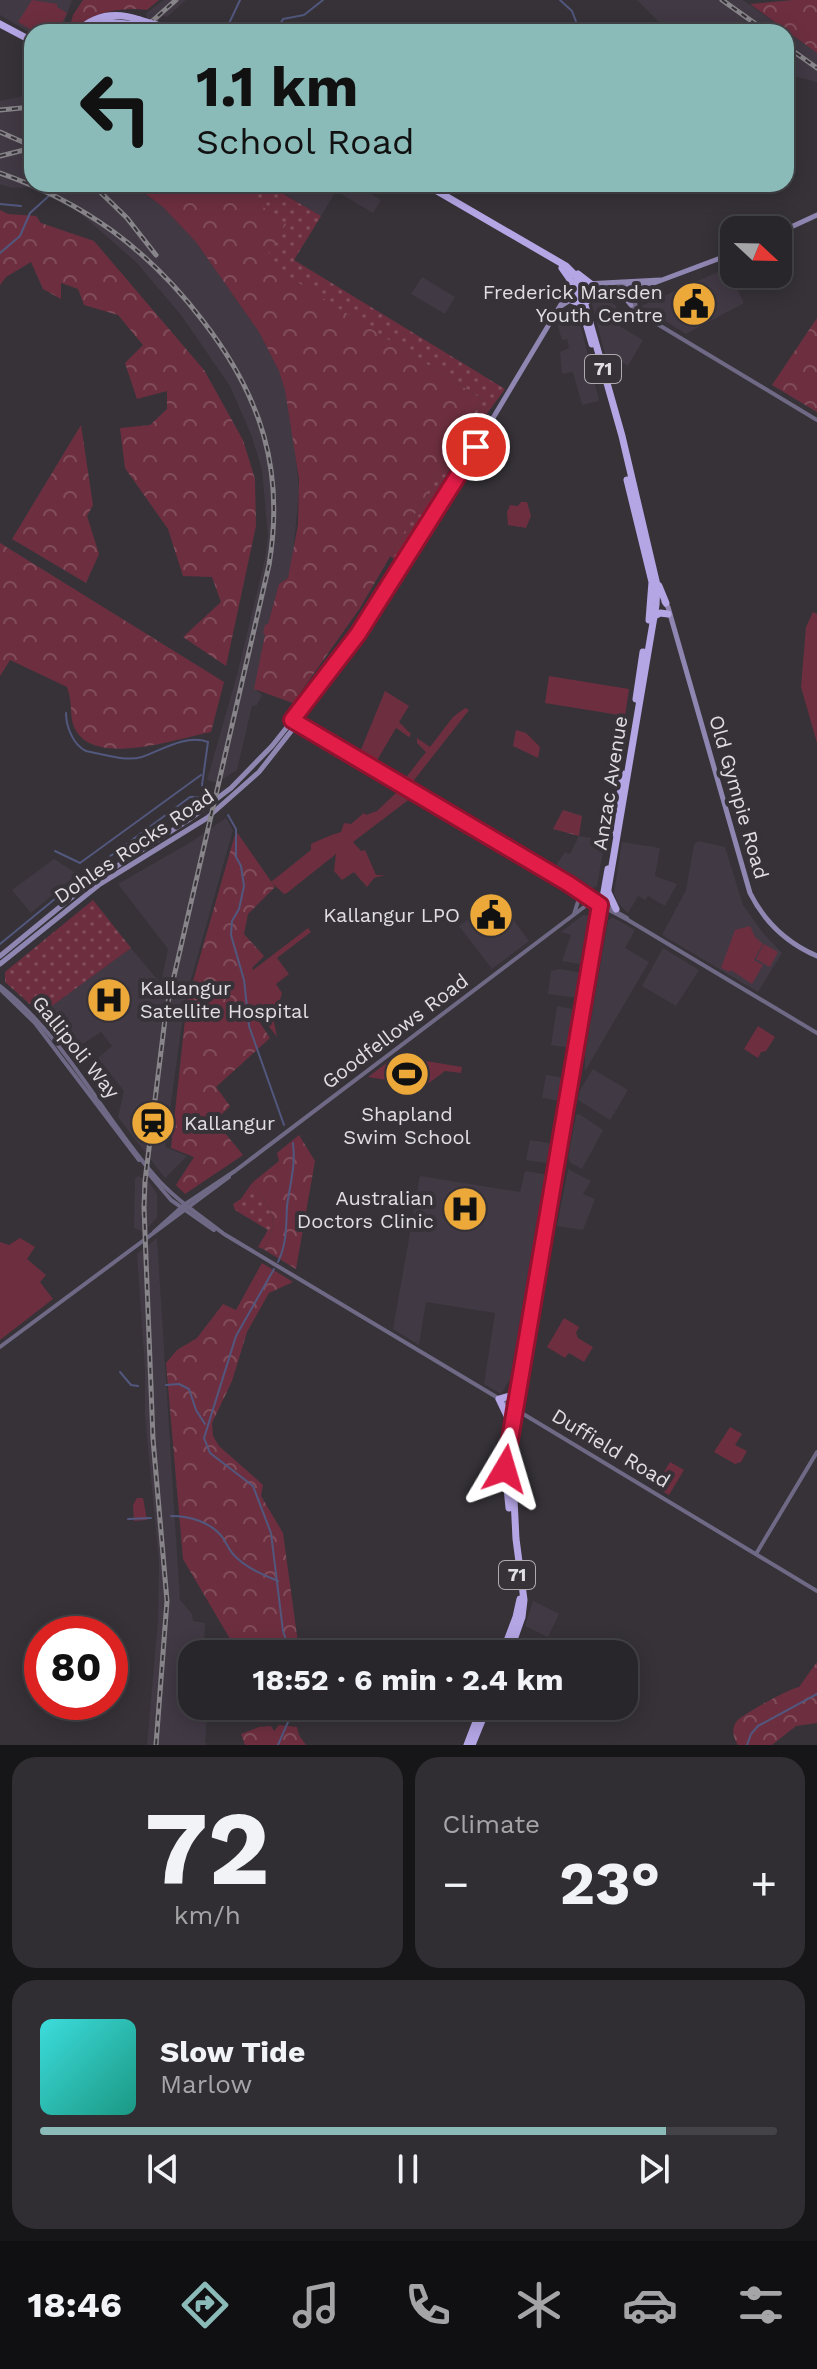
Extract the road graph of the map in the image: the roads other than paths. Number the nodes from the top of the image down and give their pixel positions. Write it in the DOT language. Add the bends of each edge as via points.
graph roads {
  1 [pos="0,24"];
  2 [pos="102,24"];
  3 [pos="143,24"];
  4 [pos="24,37"];
  5 [pos="438,192"];
  6 [pos="817,215"];
  7 [pos="792,227"];
  8 [pos="720,259"];
  9 [pos="632,284"];
  10 [pos="577,285"];
  11 [pos="594,287"];
  12 [pos="618,289"];
  13 [pos="568,296"];
  14 [pos="583,303"];
  15 [pos="631,305"];
  16 [pos="636,311"];
  17 [pos="817,420"];
  18 [pos="657,585"];
  19 [pos="654,602"];
  20 [pos="666,603"];
  21 [pos="654,616"];
  22 [pos="669,617"];
  23 [pos="333,669"];
  24 [pos="640,687"];
  25 [pos="292,720"];
  26 [pos="299,724"];
  27 [pos="583,893"];
  28 [pos="605,906"];
  29 [pos="580,911"];
  30 [pos="573,916"];
  31 [pos="0,956"];
  32 [pos="817,956"];
  33 [pos="0,964"];
  34 [pos="0,988"];
  35 [pos="817,1033"];
  36 [pos="184,1208"];
  37 [pos="0,1347"];
  38 [pos="517,1394"];
  39 [pos="499,1399"];
  40 [pos="517,1410"];
  41 [pos="511,1424"];
  42 [pos="817,1452"];
  43 [pos="756,1554"];
  44 [pos="817,1591"];
  45 [pos="507,1640"];
  46 [pos="514,1640"];
  47 [pos="480,1720"];
  48 [pos="470,1745"];
  1 -- 4 [label="highway"];
  2 -- 3 [label="highway, bridge"];
  5 -- 10 [label="highway" via="558,264"];
  6 -- 7 [label="main road"];
  8 -- 9 [label="main road" via="687,273"];
  9 -- 11 [label="main road"];
  9 -- 12 [label="main road"];
  9 -- 15 [label="street"];
  9 -- 16 [label="street"];
  10 -- 11 [label="highway"];
  10 -- 11 [label="main road"];
  10 -- 13 [label="highway"];
  10 -- 13 [label="main road, Dohles Rocks Road"];
  10 -- 14 [label="highway, Anzac Avenue / 71"];
  11 -- 12 [label="main road"];
  11 -- 14 [label="highway"];
  12 -- 15 [label="main road"];
  13 -- 14 [label="highway"];
  13 -- 23 [label="main road, Dohles Rocks Road"];
  14 -- 18 [label="highway, Anzac Avenue / 71"];
  14 -- 19 [label="highway, Anzac Avenue / 71"];
  15 -- 16 [label="street"];
  16 -- 17 [label="street"];
  18 -- 19 [label="highway, Anzac Avenue / 71"];
  18 -- 20 [label="highway"];
  19 -- 20 [label="main road"];
  19 -- 21 [label="highway, Anzac Avenue / 71"];
  19 -- 22 [label="main road"];
  19 -- 24 [label="highway, Anzac Avenue / 71"];
  20 -- 22 [label="main road, Old Gympie Road"];
  21 -- 22 [label="highway"];
  21 -- 24 [label="highway, Anzac Avenue / 71"];
  22 -- 32 [label="main road, Old Gympie Road" via="750,893 779,933"];
  23 -- 25 [label="main road, Dohles Rocks Road"];
  23 -- 26 [label="main road, Dohles Rocks Road"];
  24 -- 28 [label="highway, Anzac Avenue / 71"];
  24 -- 28 [label="highway, Anzac Avenue / 71"];
  25 -- 26 [label="street"];
  25 -- 31 [label="main road, Dohles Rocks Road" via="254,766 216,800 95,879"];
  26 -- 27 [label="street"];
  26 -- 33 [label="main road, Dohles Rocks Road" via="223,805 90,891"];
  27 -- 28 [label="street"];
  27 -- 29 [label="street"];
  27 -- 30 [label="street"];
  28 -- 29 [label="street, Goodfellows Road"];
  28 -- 35 [label="street"];
  28 -- 38 [label="highway, Anzac Avenue / 71"];
  28 -- 40 [label="highway, Anzac Avenue / 71"];
  29 -- 30 [label="street, Goodfellows Road"];
  30 -- 36 [label="street, Goodfellows Road"];
  34 -- 36 [label="street, Gallipoli Way" via="40,1022"];
  36 -- 37 [label="street, Goodfellows Road"];
  36 -- 39 [label="street, Duffield Road"];
  38 -- 39 [label="highway"];
  38 -- 40 [label="highway, Anzac Avenue / 71"];
  39 -- 40 [label="street, Duffield Road"];
  39 -- 41 [label="highway"];
  40 -- 41 [label="highway, Anzac Avenue / 71"];
  40 -- 43 [label="street, Duffield Road"];
  40 -- 46 [label="highway, Anzac Avenue / 71" via="511,1472 524,1600"];
  41 -- 45 [label="highway, Anzac Avenue / 71" via="505,1476 520,1596"];
  42 -- 43 [label="street"];
  43 -- 44 [label="street, Duffield Road"];
  47 -- 48 [label="highway"];
}
